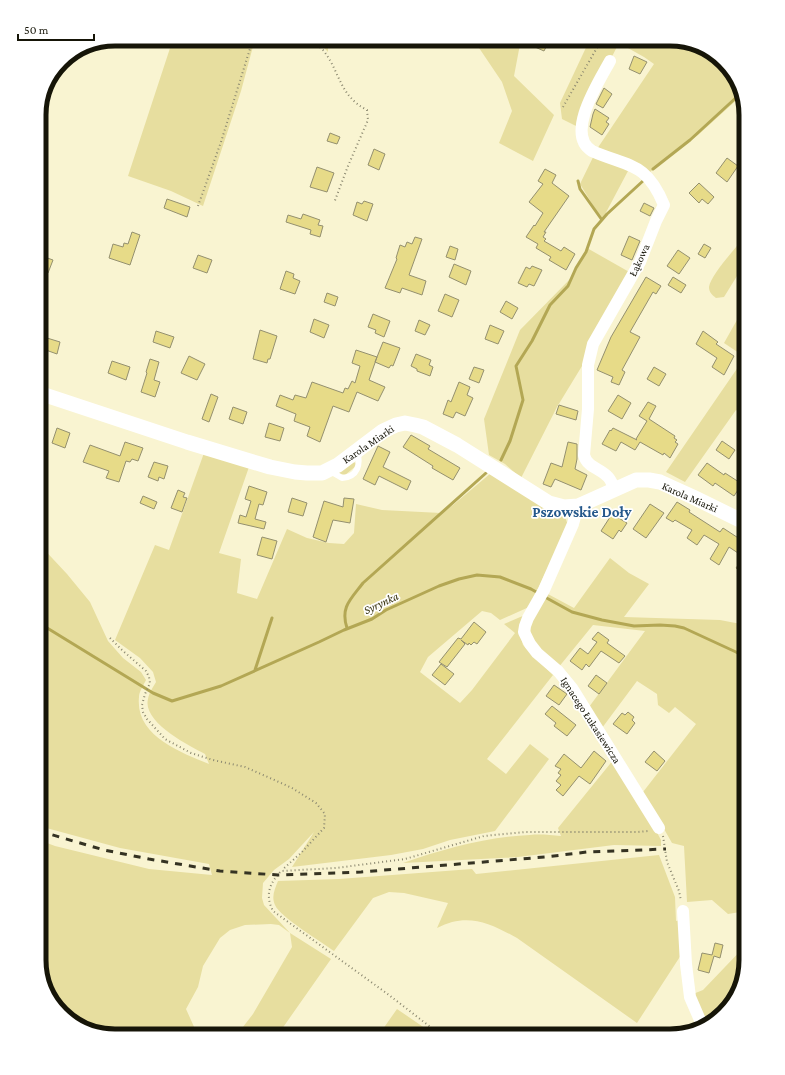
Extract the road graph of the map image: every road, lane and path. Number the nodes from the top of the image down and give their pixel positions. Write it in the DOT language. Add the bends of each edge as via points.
graph roads {
  1 [pos="252,46"];
  2 [pos="318,46"];
  3 [pos="598,46"];
  4 [pos="610,61"];
  5 [pos="563,107"];
  6 [pos="334,203"];
  7 [pos="198,206"];
  8 [pos="46,395"];
  9 [pos="615,490"];
  10 [pos="578,506"];
  11 [pos="739,520"];
  12 [pos="110,638"];
  13 [pos="659,828"];
  14 [pos="281,871"];
  15 [pos="683,911"];
  16 [pos="701,1021"];
  17 [pos="433,1029"];
  1 -- 7 [label="path"];
  2 -- 6 [label="path" via="347,95 367,110 368,120"];
  3 -- 5 [label="path"];
  4 -- 9 [label="street, Łąkowa" via="582,120 583,139 588,149 633,166 647,176 660,194 664,205 640,262 593,344 588,365 584,455 588,464 608,477"];
  8 -- 10 [label="street, Karola Miarki" via="270,467 307,473 322,473 338,465 384,431 405,423 423,427 457,445 549,503"];
  9 -- 10 [label="street, Karola Miarki"];
  9 -- 11 [label="street, Karola Miarki" via="636,480 660,482"];
  10 -- 13 [label="street, Ignacego Łukasiewicza" via="573,524 524,632 526,639 572,688"];
  12 -- 14 [label="path" via="146,671 150,683 142,705 147,719 165,739 190,753 244,767 292,788 316,803 325,814 324,828"];
  13 -- 14 [label="path" via="638,832 525,832 484,836 405,859 336,868"];
  13 -- 15 [label="path" via="665,839 667,862 679,891"];
  14 -- 17 [label="path" via="268,895 273,911"];
  15 -- 16 [label="street" via="690,997"];
}
